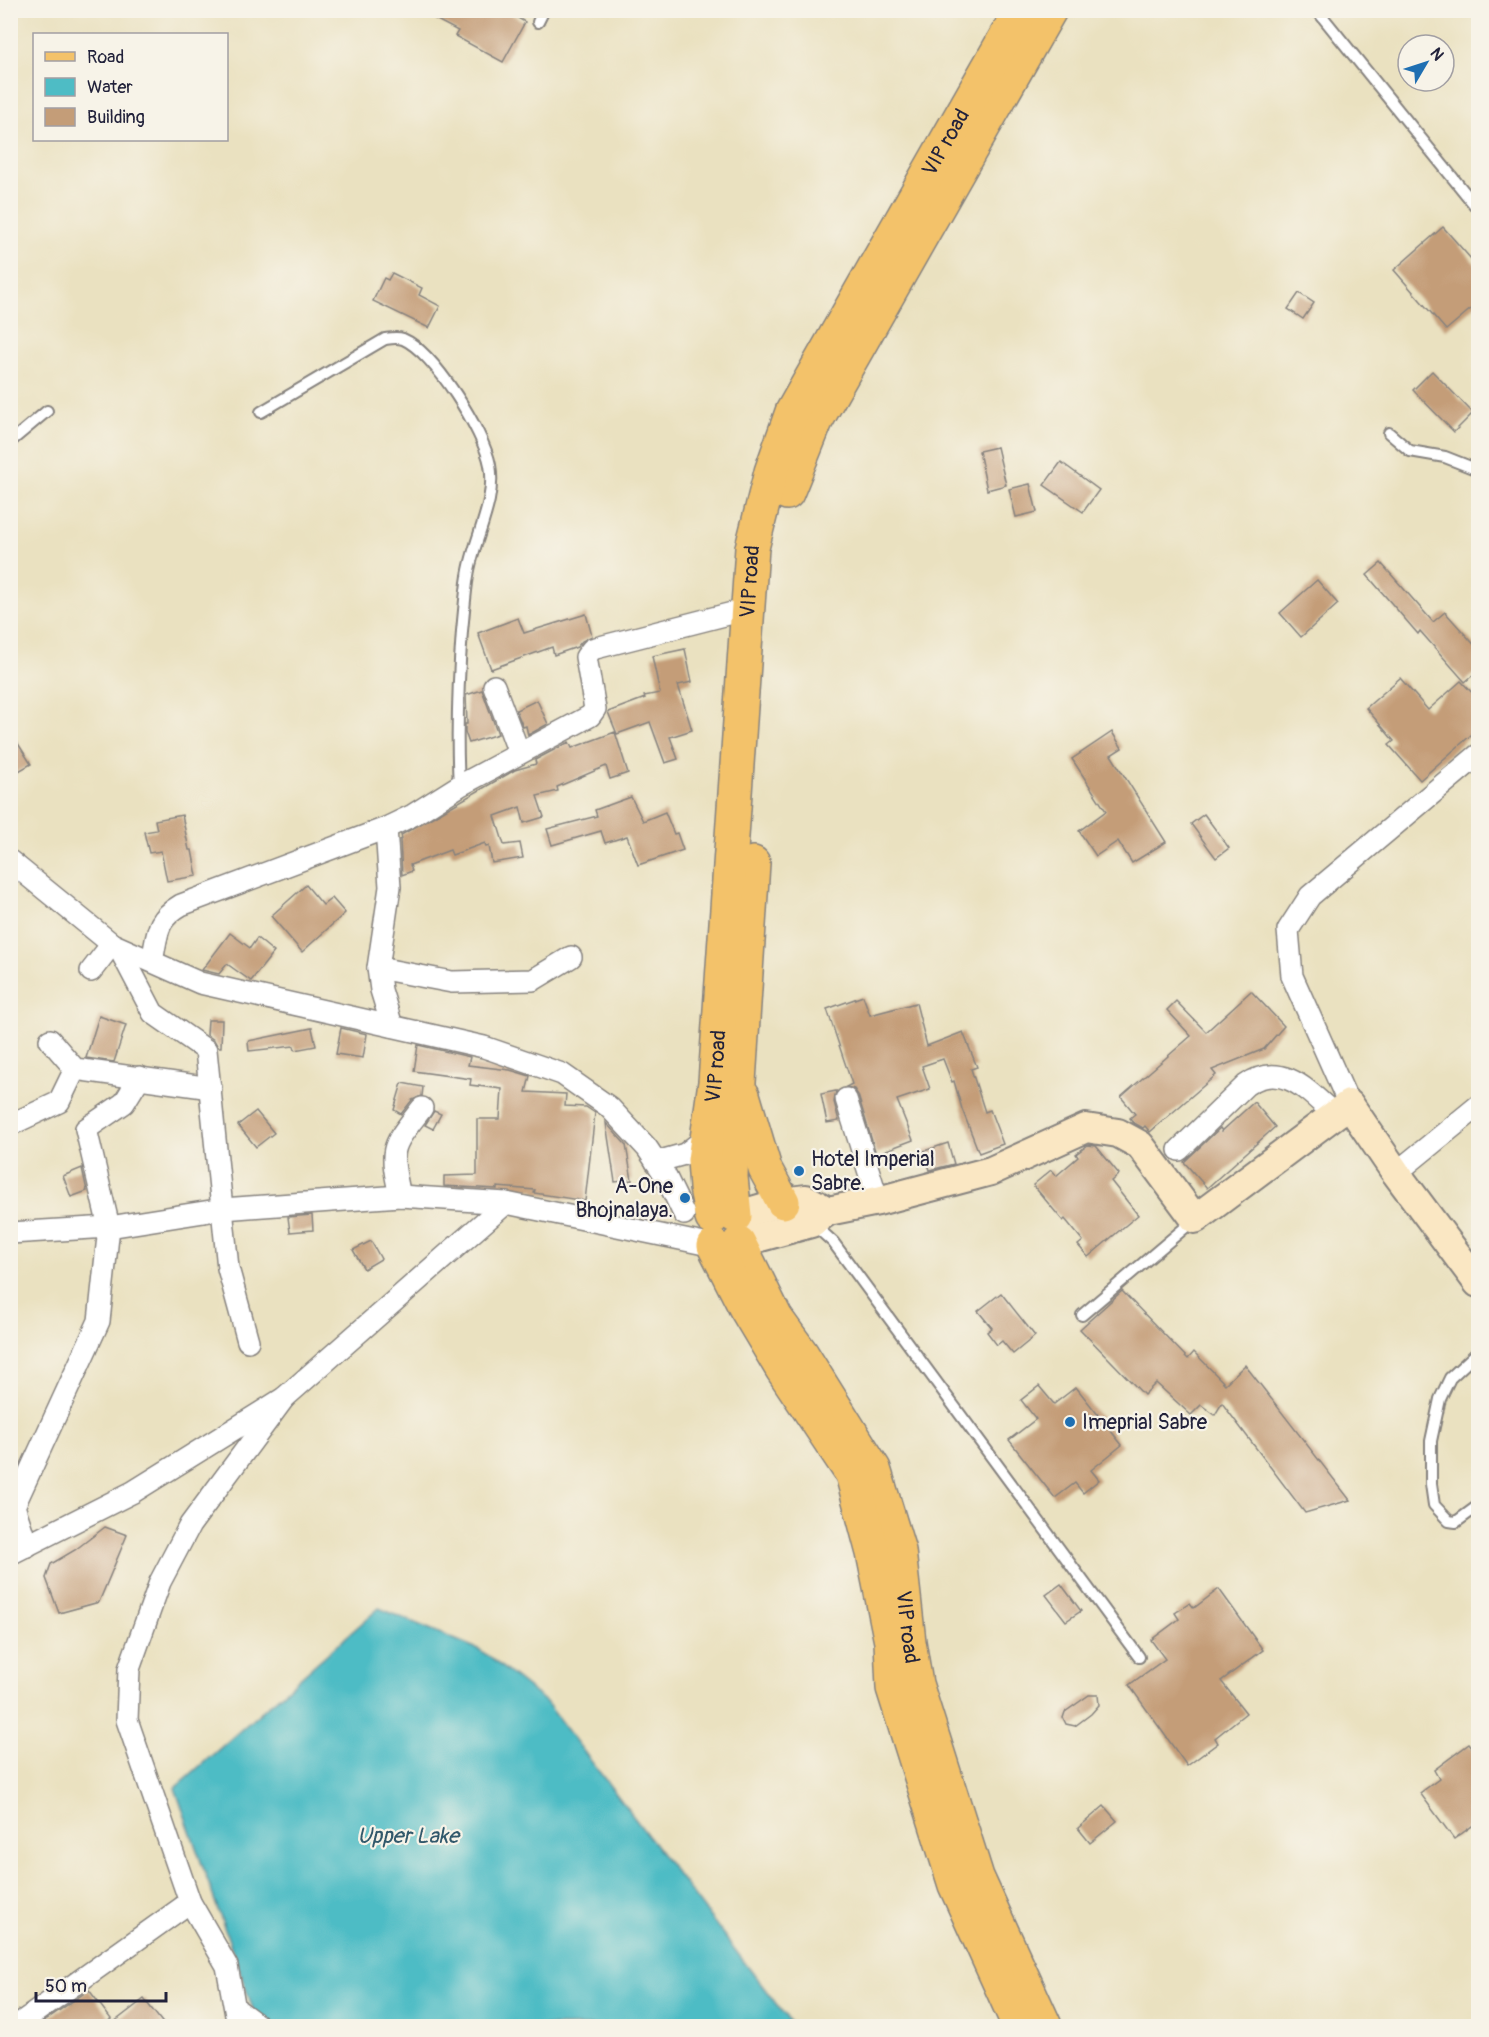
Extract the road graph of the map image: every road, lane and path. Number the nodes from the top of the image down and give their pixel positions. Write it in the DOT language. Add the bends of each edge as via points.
graph roads {
  1 [pos="544,10"];
  2 [pos="1021,10"];
  3 [pos="1050,10"];
  4 [pos="1317,10"];
  5 [pos="538,22"];
  6 [pos="1479,209"];
  7 [pos="48,411"];
  8 [pos="261,412"];
  9 [pos="1389,433"];
  10 [pos="10,442"];
  11 [pos="1479,470"];
  12 [pos="748,609"];
  13 [pos="494,686"];
  14 [pos="519,753"];
  15 [pos="1479,755"];
  16 [pos="459,786"];
  17 [pos="386,828"];
  18 [pos="10,861"];
  19 [pos="116,947"];
  20 [pos="571,957"];
  21 [pos="152,961"];
  22 [pos="378,968"];
  23 [pos="90,971"];
  24 [pos="392,1026"];
  25 [pos="50,1040"];
  26 [pos="75,1069"];
  27 [pos="140,1077"];
  28 [pos="739,1082"];
  29 [pos="210,1088"];
  30 [pos="846,1099"];
  31 [pos="1479,1106"];
  32 [pos="422,1108"];
  33 [pos="1342,1109"];
  34 [pos="10,1125"];
  35 [pos="707,1137"];
  36 [pos="1179,1150"];
  37 [pos="656,1162"];
  38 [pos="1396,1173"];
  39 [pos="400,1196"];
  40 [pos="878,1201"];
  41 [pos="783,1202"];
  42 [pos="507,1203"];
  43 [pos="223,1209"];
  44 [pos="820,1217"];
  45 [pos="1195,1219"];
  46 [pos="109,1227"];
  47 [pos="717,1227"];
  48 [pos="641,1232"];
  49 [pos="10,1233"];
  50 [pos="1479,1282"];
  51 [pos="1082,1315"];
  52 [pos="248,1341"];
  53 [pos="1479,1352"];
  54 [pos="284,1398"];
  55 [pos="12,1504"];
  56 [pos="1479,1506"];
  57 [pos="19,1550"];
  58 [pos="1139,1657"];
  59 [pos="190,1902"];
  60 [pos="237,2018"];
  61 [pos="16,2026"];
  62 [pos="259,2026"];
  63 [pos="1019,2026"];
  64 [pos="1045,2026"];
  1 -- 5 [label="lane"];
  2 -- 12 [label="main road, VIP road" via="792,412 771,472 752,548"];
  3 -- 28 [label="main road, VIP road" via="816,421 788,488 773,547"];
  4 -- 6 [label="lane"];
  7 -- 10 [label="lane"];
  8 -- 16 [label="lane" via="394,337 418,350 438,370 471,418 490,466 490,485 467,577 457,692"];
  9 -- 11 [label="lane" via="1410,451"];
  12 -- 14 [label="street" via="592,649 586,657 594,713"];
  12 -- 35 [label="main road, VIP road" via="715,1082"];
  13 -- 14 [label="street"];
  14 -- 16 [label="street"];
  15 -- 33 [label="street" via="1310,896 1288,930 1292,976"];
  16 -- 17 [label="street"];
  17 -- 21 [label="street" via="181,905 160,922"];
  17 -- 22 [label="street" via="390,886"];
  18 -- 19 [label="street"];
  19 -- 21 [label="street"];
  19 -- 23 [label="street"];
  19 -- 29 [label="street" via="153,1013 206,1050"];
  20 -- 22 [label="street" via="534,980 452,982"];
  21 -- 24 [label="street" via="200,983"];
  22 -- 24 [label="street"];
  24 -- 37 [label="street" via="484,1047 562,1074 609,1107"];
  25 -- 26 [label="street"];
  26 -- 27 [label="street"];
  26 -- 34 [label="street" via="59,1102"];
  27 -- 29 [label="street"];
  27 -- 46 [label="street" via="124,1102 86,1129"];
  28 -- 41 [label="main road" via="765,1169"];
  28 -- 47 [label="main road, VIP road" via="731,1177"];
  29 -- 43 [label="street"];
  30 -- 40 [label="street"];
  31 -- 38 [label="street"];
  32 -- 39 [label="street" via="393,1151"];
  33 -- 36 [label="street" via="1289,1079 1273,1075 1255,1079"];
  33 -- 38 [label="street"];
  33 -- 45 [label="street"];
  35 -- 37 [label="street" via="685,1154"];
  35 -- 47 [label="main road, VIP road" via="706,1188"];
  37 -- 47 [label="street"];
  38 -- 50 [label="street"];
  39 -- 42 [label="street"];
  39 -- 43 [label="street"];
  40 -- 44 [label="street"];
  40 -- 45 [label="street" via="991,1171 1086,1128 1118,1133 1140,1145"];
  41 -- 44 [label="street" via="807,1199"];
  41 -- 47 [label="street"];
  42 -- 48 [label="street"];
  42 -- 54 [label="street"];
  43 -- 46 [label="street"];
  43 -- 52 [label="street" via="228,1268"];
  44 -- 47 [label="street"];
  44 -- 58 [label="lane" via="832,1242"];
  45 -- 51 [label="lane"];
  46 -- 49 [label="street"];
  46 -- 55 [label="street" via="99,1321"];
  47 -- 48 [label="street"];
  47 -- 48 [label="street"];
  47 -- 63 [label="main road, VIP road" via="745,1308 852,1474 891,1642 892,1688 955,1885"];
  47 -- 64 [label="main road, VIP road" via="874,1469 898,1551 916,1684 977,1877"];
  53 -- 56 [label="lane" via="1450,1378 1440,1399 1431,1441 1431,1484 1434,1505 1449,1521 1456,1522"];
  54 -- 57 [label="street" via="134,1492"];
  54 -- 59 [label="street" via="190,1525 160,1582 129,1669 127,1720"];
  55 -- 57 [label="street"];
  59 -- 60 [label="street" via="227,1966"];
  59 -- 61 [label="street"];
  60 -- 62 [label="street"];
}
